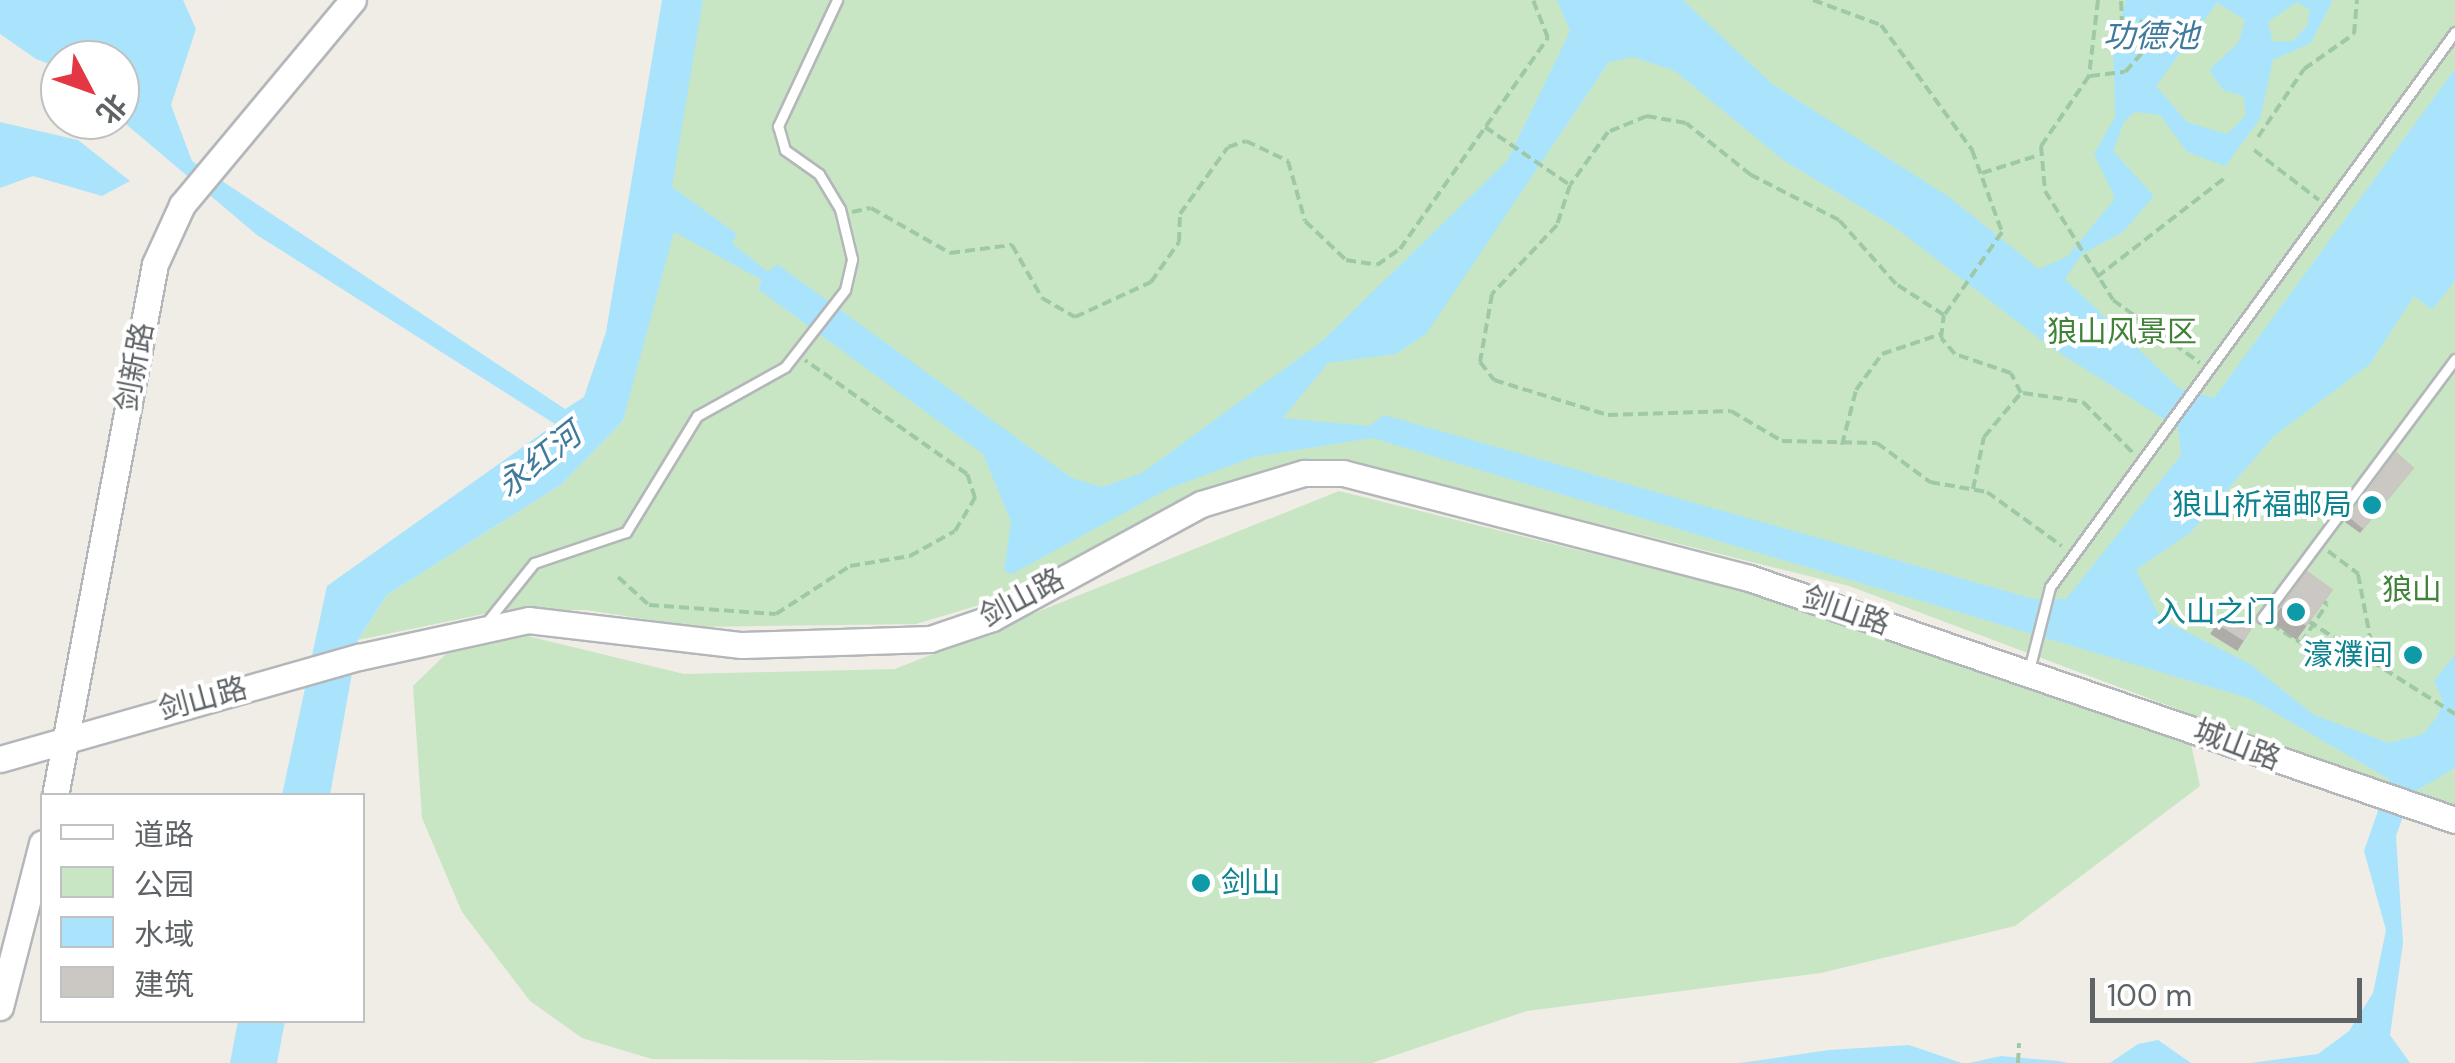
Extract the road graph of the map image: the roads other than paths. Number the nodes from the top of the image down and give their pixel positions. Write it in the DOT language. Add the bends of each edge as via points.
graph roads {
  1 [pos="353,0"];
  2 [pos="837,0"];
  3 [pos="2455,32"];
  4 [pos="2455,359"];
  5 [pos="2262,618"];
  6 [pos="483,627"];
  7 [pos="2024,670"];
  8 [pos="70,740"];
  9 [pos="0,759"];
  10 [pos="56,793"];
  11 [pos="2455,820"];
  12 [pos="40,851"];
  13 [pos="0,1007"];
  1 -- 8 [label="street, 剑新路" via="182,205 155,264"];
  2 -- 6 [label="lane" via="800,70 778,139 818,174 842,216 852,260 845,290 796,354 698,416 626,532 534,562"];
  3 -- 7 [label="lane" via="2050,588"];
  4 -- 5 [label="lane" via="2313,539"];
  6 -- 7 [label="street, 剑山路" via="559,620 742,645 930,639 992,618 1201,504 1263,482 1343,473 1749,578"];
  6 -- 8 [label="street, 剑山路"];
  7 -- 11 [label="street, 城山路"];
  8 -- 9 [label="street, 剑山路"];
  8 -- 10 [label="street, 剑新路"];
  12 -- 13 [label="street"];
}
